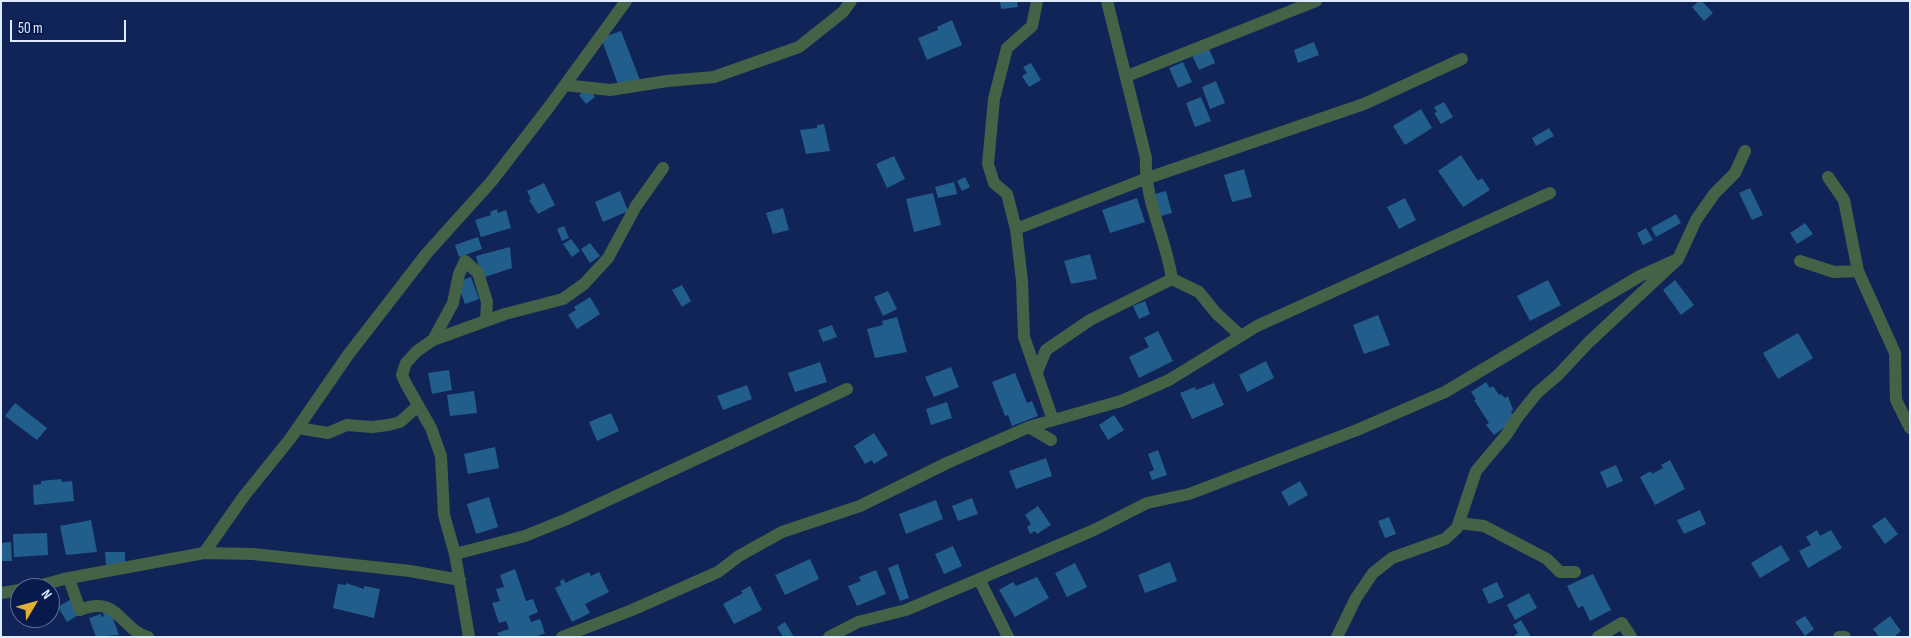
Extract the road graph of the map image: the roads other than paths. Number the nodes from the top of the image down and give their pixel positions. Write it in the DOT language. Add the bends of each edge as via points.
graph roads {
  1 [pos="626,1"];
  2 [pos="851,1"];
  3 [pos="1037,1"];
  4 [pos="1107,1"];
  5 [pos="1316,1"];
  6 [pos="1462,59"];
  7 [pos="1127,76"];
  8 [pos="565,85"];
  9 [pos="1745,151"];
  10 [pos="662,168"];
  11 [pos="1828,177"];
  12 [pos="1145,179"];
  13 [pos="1550,193"];
  14 [pos="1016,229"];
  15 [pos="1678,259"];
  16 [pos="1800,261"];
  17 [pos="1858,271"];
  18 [pos="1172,278"];
  19 [pos="486,321"];
  20 [pos="1241,336"];
  21 [pos="433,340"];
  22 [pos="1037,372"];
  23 [pos="847,389"];
  24 [pos="418,406"];
  25 [pos="1054,420"];
  26 [pos="1030,427"];
  27 [pos="298,428"];
  28 [pos="1910,428"];
  29 [pos="1051,440"];
  30 [pos="1458,523"];
  31 [pos="204,553"];
  32 [pos="455,554"];
  33 [pos="1575,572"];
  34 [pos="69,579"];
  35 [pos="460,580"];
  36 [pos="977,580"];
  37 [pos="60,581"];
  38 [pos="148,637"];
  39 [pos="469,637"];
  40 [pos="562,637"];
  41 [pos="829,637"];
  42 [pos="1008,637"];
  43 [pos="1337,637"];
  44 [pos="1598,637"];
  45 [pos="1631,637"];
  46 [pos="1839,637"];
  47 [pos="1845,637"];
  1 -- 8 [label="street"];
  2 -- 8 [label="street" via="843,12 799,47 714,77 667,80 610,90"];
  3 -- 14 [label="street" via="1032,26 1007,48 994,99 988,164 994,183 1007,194"];
  4 -- 7 [label="street"];
  5 -- 7 [label="street"];
  6 -- 12 [label="street" via="1364,104"];
  7 -- 12 [label="street" via="1146,158"];
  8 -- 27 [label="street" via="491,182 421,261 348,355"];
  9 -- 15 [label="street" via="1735,173 1714,194 1696,220"];
  10 -- 19 [label="street" via="636,206 608,258 584,284 563,299"];
  11 -- 17 [label="street" via="1844,200"];
  12 -- 14 [label="street"];
  12 -- 18 [label="street"];
  13 -- 20 [label="street"];
  14 -- 22 [label="street" via="1024,336"];
  15 -- 30 [label="street" via="1537,393 1476,471"];
  15 -- 36 [label="street" via="1640,276 1446,392 1357,430 1188,494 1147,503 1094,530"];
  16 -- 17 [label="street" via="1834,272"];
  17 -- 28 [label="street" via="1895,354 1896,400"];
  18 -- 20 [label="street" via="1199,292"];
  18 -- 22 [label="street" via="1090,320 1046,350"];
  19 -- 21 [label="street"];
  19 -- 21 [label="street" via="487,302 478,273 465,261 458,274 453,302"];
  20 -- 25 [label="street" via="1161,384 1121,401"];
  21 -- 24 [label="street" via="406,363 402,375"];
  22 -- 25 [label="street"];
  23 -- 32 [label="street" via="567,519 525,536"];
  24 -- 27 [label="street" via="400,422 388,426 347,425 328,432"];
  24 -- 32 [label="street" via="431,428 441,456 444,515"];
  25 -- 26 [label="street"];
  26 -- 29 [label="street"];
  26 -- 40 [label="street" via="946,463 860,506 782,532 718,572"];
  27 -- 31 [label="street"];
  30 -- 33 [label="street" via="1484,526 1547,559 1560,572"];
  30 -- 43 [label="street" via="1445,539 1392,558 1373,573 1356,598"];
  31 -- 34 [label="street"];
  31 -- 35 [label="street" via="262,555 410,571"];
  32 -- 35 [label="street"];
  34 -- 37 [label="street"];
  34 -- 38 [label="street" via="80,610 92,605 116,611 139,634"];
  35 -- 39 [label="street"];
  36 -- 41 [label="street" via="906,610 858,622"];
  36 -- 42 [label="street"];
  44 -- 45 [label="street" via="1622,623"];
  46 -- 47 [label="street"];
}
